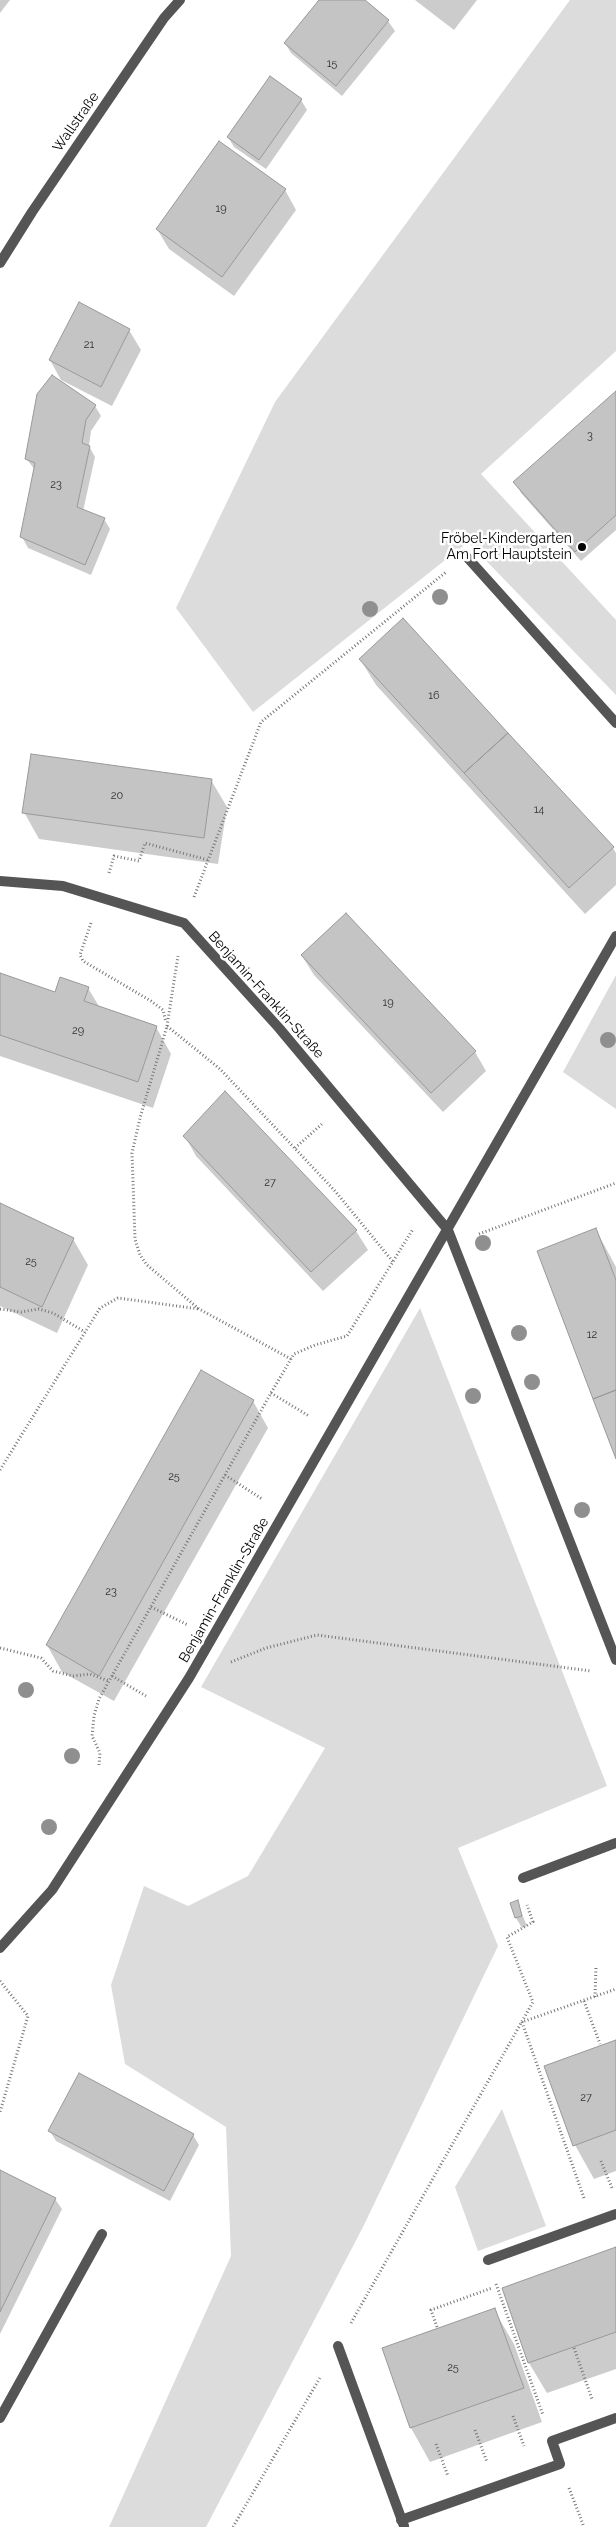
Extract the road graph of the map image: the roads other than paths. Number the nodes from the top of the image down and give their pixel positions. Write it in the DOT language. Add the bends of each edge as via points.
graph roads {
  1 [pos="180,0"];
  2 [pos="0,263"];
  3 [pos="466,556"];
  4 [pos="616,723"];
  5 [pos="0,881"];
  6 [pos="616,936"];
  7 [pos="448,1230"];
  8 [pos="616,1660"];
  9 [pos="616,1843"];
  10 [pos="523,1878"];
  11 [pos="0,1948"];
  12 [pos="616,2214"];
  13 [pos="102,2234"];
  14 [pos="488,2260"];
  15 [pos="338,2346"];
  16 [pos="0,2418"];
  17 [pos="616,2418"];
  18 [pos="403,2524"];
  1 -- 2 [label="street, Wallstraße"];
  3 -- 4 [label="street"];
  5 -- 7 [label="street, Benjamin-Franklin-Straße" via="63,886 184,923 279,1028"];
  6 -- 7 [label="street, Benjamin-Franklin-Straße"];
  7 -- 8 [label="street, Benjamin-Franklin-Straße"];
  7 -- 11 [label="street, Benjamin-Franklin-Straße" via="189,1678 52,1890"];
  9 -- 10 [label="street"];
  12 -- 14 [label="street"];
  13 -- 16 [label="street"];
  15 -- 18 [label="street"];
  17 -- 18 [label="street" via="552,2441 560,2464 456,2501"];
}
